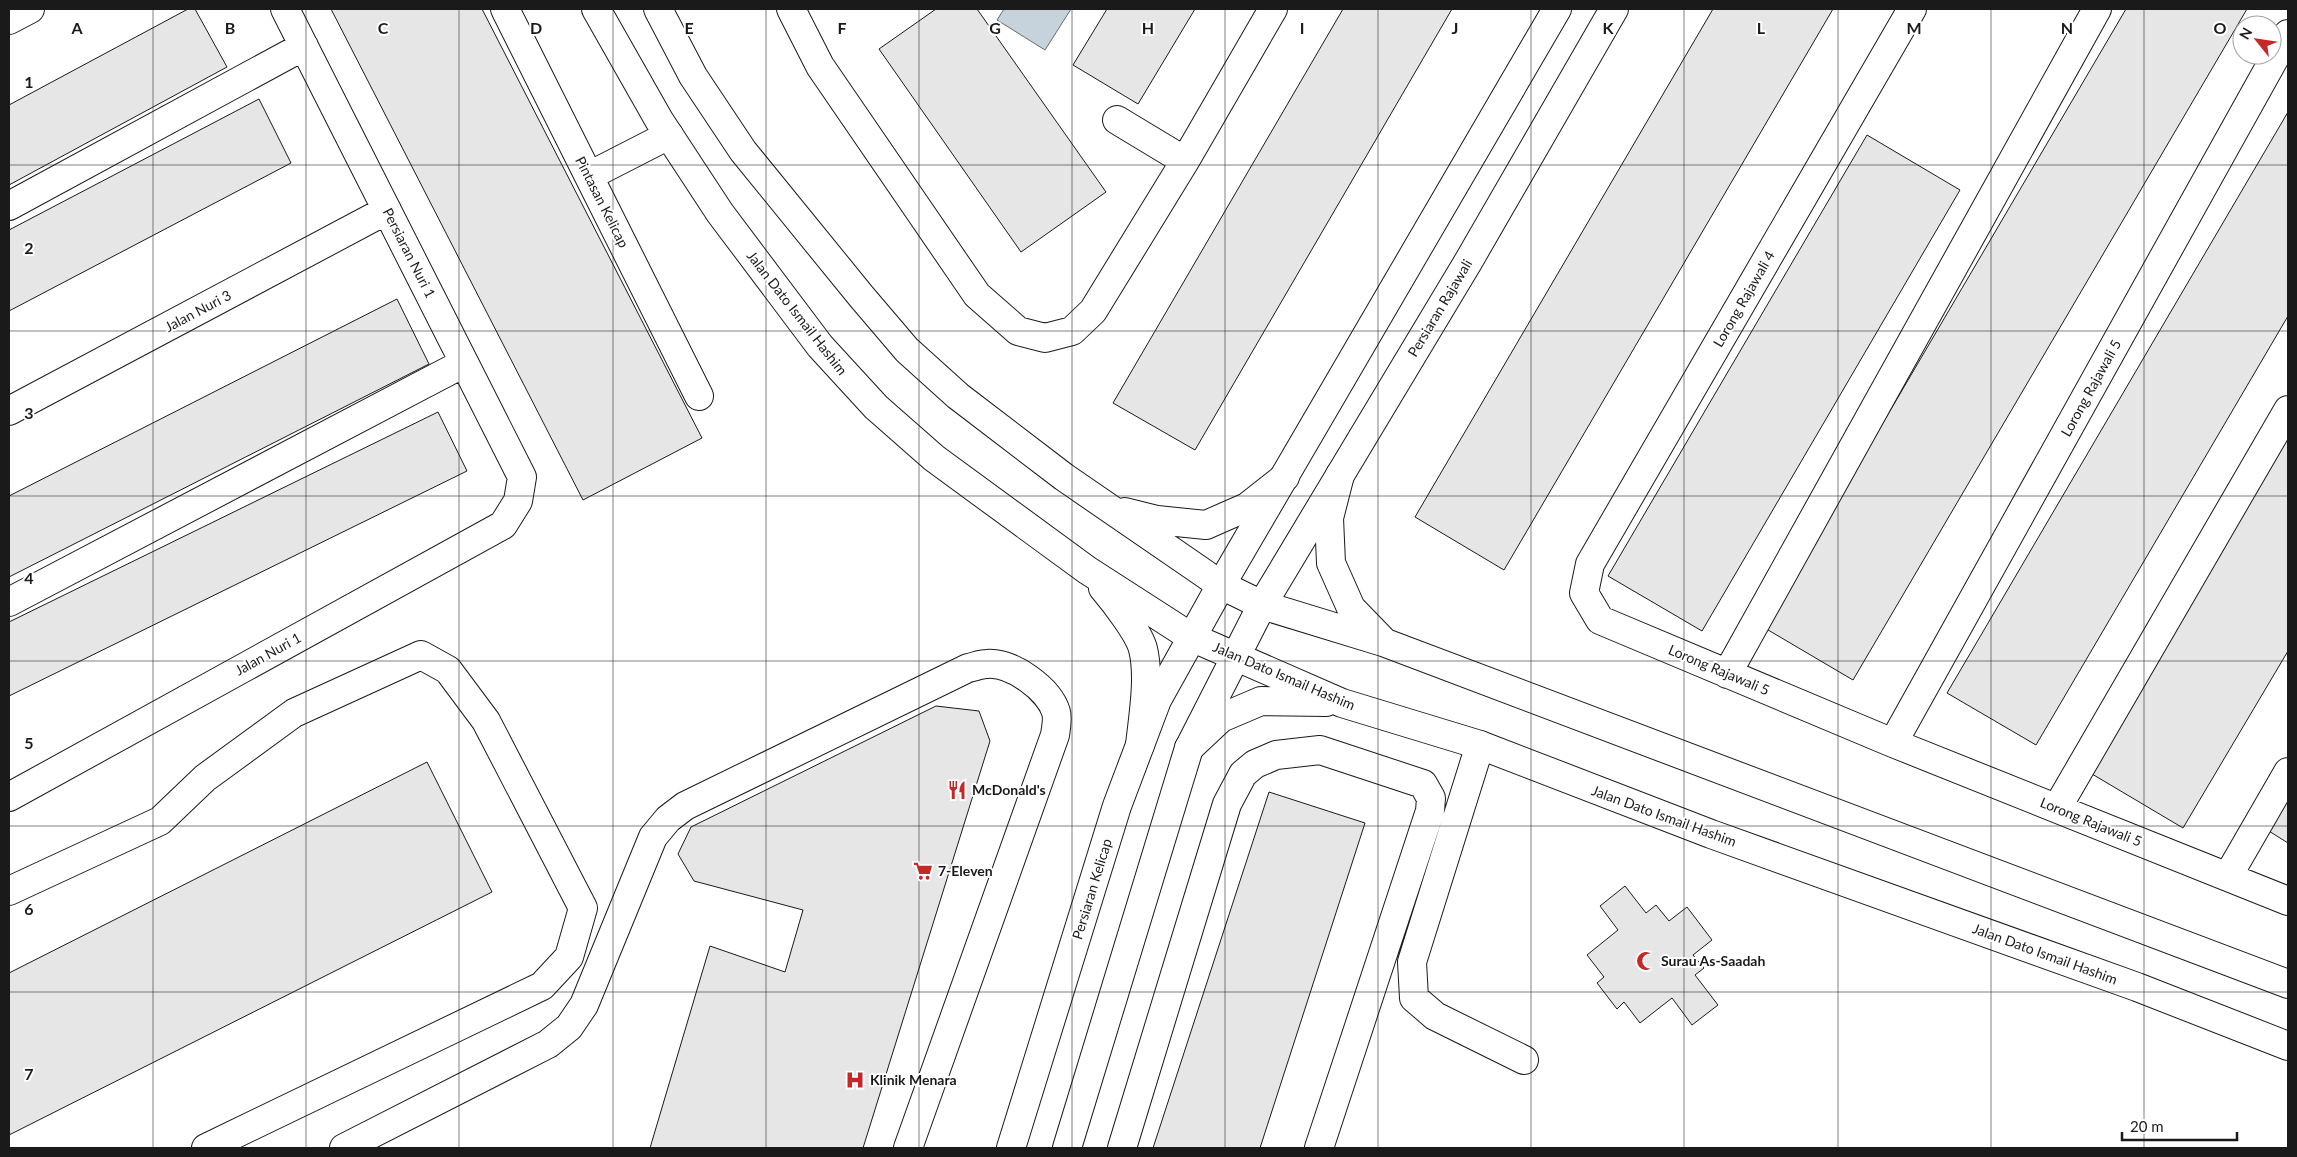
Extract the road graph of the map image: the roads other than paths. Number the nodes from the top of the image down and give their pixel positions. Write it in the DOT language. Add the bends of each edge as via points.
graph roads {
  1 [pos="30,9"];
  2 [pos="285,9"];
  3 [pos="505,9"];
  4 [pos="596,9"];
  5 [pos="658,9"];
  6 [pos="791,9"];
  7 [pos="1273,9"];
  8 [pos="1557,9"];
  9 [pos="1614,9"];
  10 [pos="1912,9"];
  11 [pos="2098,9"];
  12 [pos="9,20"];
  13 [pos="2288,34"];
  14 [pos="304,46"];
  15 [pos="1116,120"];
  16 [pos="669,135"];
  17 [pos="1184,161"];
  18 [pos="589,176"];
  19 [pos="9,206"];
  20 [pos="387,210"];
  21 [pos="464,363"];
  22 [pos="699,396"];
  23 [pos="2288,410"];
  24 [pos="9,411"];
  25 [pos="1340,475"];
  26 [pos="1285,477"];
  27 [pos="518,501"];
  28 [pos="1109,509"];
  29 [pos="1087,570"];
  30 [pos="1221,585"];
  31 [pos="1584,594"];
  32 [pos="9,602"];
  33 [pos="1262,605"];
  34 [pos="1191,637"];
  35 [pos="1383,642"];
  36 [pos="1235,655"];
  37 [pos="1727,674"];
  38 [pos="1342,703"];
  39 [pos="1893,742"];
  40 [pos="1140,745"];
  41 [pos="1480,745"];
  42 [pos="1189,748"];
  43 [pos="2288,772"];
  44 [pos="12,788"];
  45 [pos="2057,808"];
  46 [pos="2228,876"];
  47 [pos="9,891"];
  48 [pos="2288,901"];
  49 [pos="2288,984"];
  50 [pos="2288,1046"];
  51 [pos="1524,1060"];
  52 [pos="206,1148"];
  53 [pos="344,1148"];
  54 [pos="908,1148"];
  55 [pos="1011,1148"];
  56 [pos="1067,1148"];
  57 [pos="1122,1148"];
  58 [pos="1319,1148"];
  1 -- 12 [label="street"];
  2 -- 14 [label="street, Persiaran Nuri 1"];
  3 -- 18 [label="street, Pintasan Kelicap"];
  4 -- 16 [label="street, Jalan Dato Ismail Hashim"];
  5 -- 28 [label="street" via="693,76 743,151 907,350 958,396"];
  6 -- 17 [label="street" via="820,66 977,296 1018,331 1044,338 1072,331 1093,311"];
  7 -- 17 [label="street"];
  8 -- 26 [label="street"];
  9 -- 25 [label="street, Persiaran Rajawali"];
  10 -- 31 [label="street, Lorong Rajawali 4" via="1590,564"];
  11 -- 37 [label="street"];
  13 -- 39 [label="street, Lorong Rajawali 5"];
  14 -- 19 [label="street"];
  14 -- 20 [label="street, Persiaran Nuri 1"];
  15 -- 17 [label="street"];
  16 -- 18 [label="street"];
  16 -- 29 [label="street, Jalan Dato Ismail Hashim" via="720,213 820,346 876,407 934,458"];
  18 -- 22 [label="street, Pintasan Kelicap"];
  20 -- 21 [label="street, Persiaran Nuri 1"];
  20 -- 24 [label="street, Jalan Nuri 3"];
  21 -- 27 [label="street, Persiaran Nuri 1" via="522,477"];
  21 -- 32 [label="street"];
  23 -- 45 [label="street"];
  25 -- 33 [label="street, Persiaran Rajawali"];
  25 -- 35 [label="street" via="1328,518 1331,563 1351,608"];
  26 -- 28 [label="street" via="1247,507 1206,525 1157,520"];
  26 -- 30 [label="street"];
  27 -- 44 [label="street, Jalan Nuri 1" via="503,525"];
  28 -- 30 [label="street"];
  29 -- 34 [label="street, Jalan Dato Ismail Hashim"];
  29 -- 40 [label="street" via="1119,607 1143,648 1145,697"];
  30 -- 33 [label="street"];
  30 -- 34 [label="street, Persiaran Kelicap"];
  31 -- 37 [label="street, Lorong Rajawali 5" via="1600,620"];
  33 -- 35 [label="street"];
  33 -- 36 [label="street, Persiaran Rajawali"];
  34 -- 36 [label="street, Jalan Dato Ismail Hashim"];
  34 -- 40 [label="street, Persiaran Kelicap" via="1157,700"];
  35 -- 49 [label="street"];
  36 -- 38 [label="street, Jalan Dato Ismail Hashim"];
  36 -- 42 [label="street"];
  37 -- 39 [label="street, Lorong Rajawali 5"];
  38 -- 41 [label="street, Jalan Dato Ismail Hashim"];
  38 -- 42 [label="street" via="1261,701 1221,718"];
  39 -- 45 [label="street, Lorong Rajawali 5"];
  40 -- 55 [label="street, Persiaran Kelicap" via="1117,806"];
  41 -- 50 [label="street, Jalan Dato Ismail Hashim" via="1710,834"];
  41 -- 51 [label="street" via="1412,962 1414,998 1434,1016"];
  42 -- 56 [label="street"];
  43 -- 46 [label="street"];
  45 -- 46 [label="street, Lorong Rajawali 5"];
  46 -- 48 [label="street, Lorong Rajawali 5"];
  47 -- 52 [label="street" via="160,821 205,778 294,713 421,655 448,670 486,721 583,908 569,957 542,986"];
  53 -- 54 [label="street" via="548,1044 569,1027 584,1005 653,837 685,806 968,668 988,664 1009,668 1033,682 1048,696 1057,714 1055,735"];
  57 -- 58 [label="street" via="1227,804 1243,774 1255,764 1276,754 1320,750 1423,784 1431,798 1430,812"];
}
